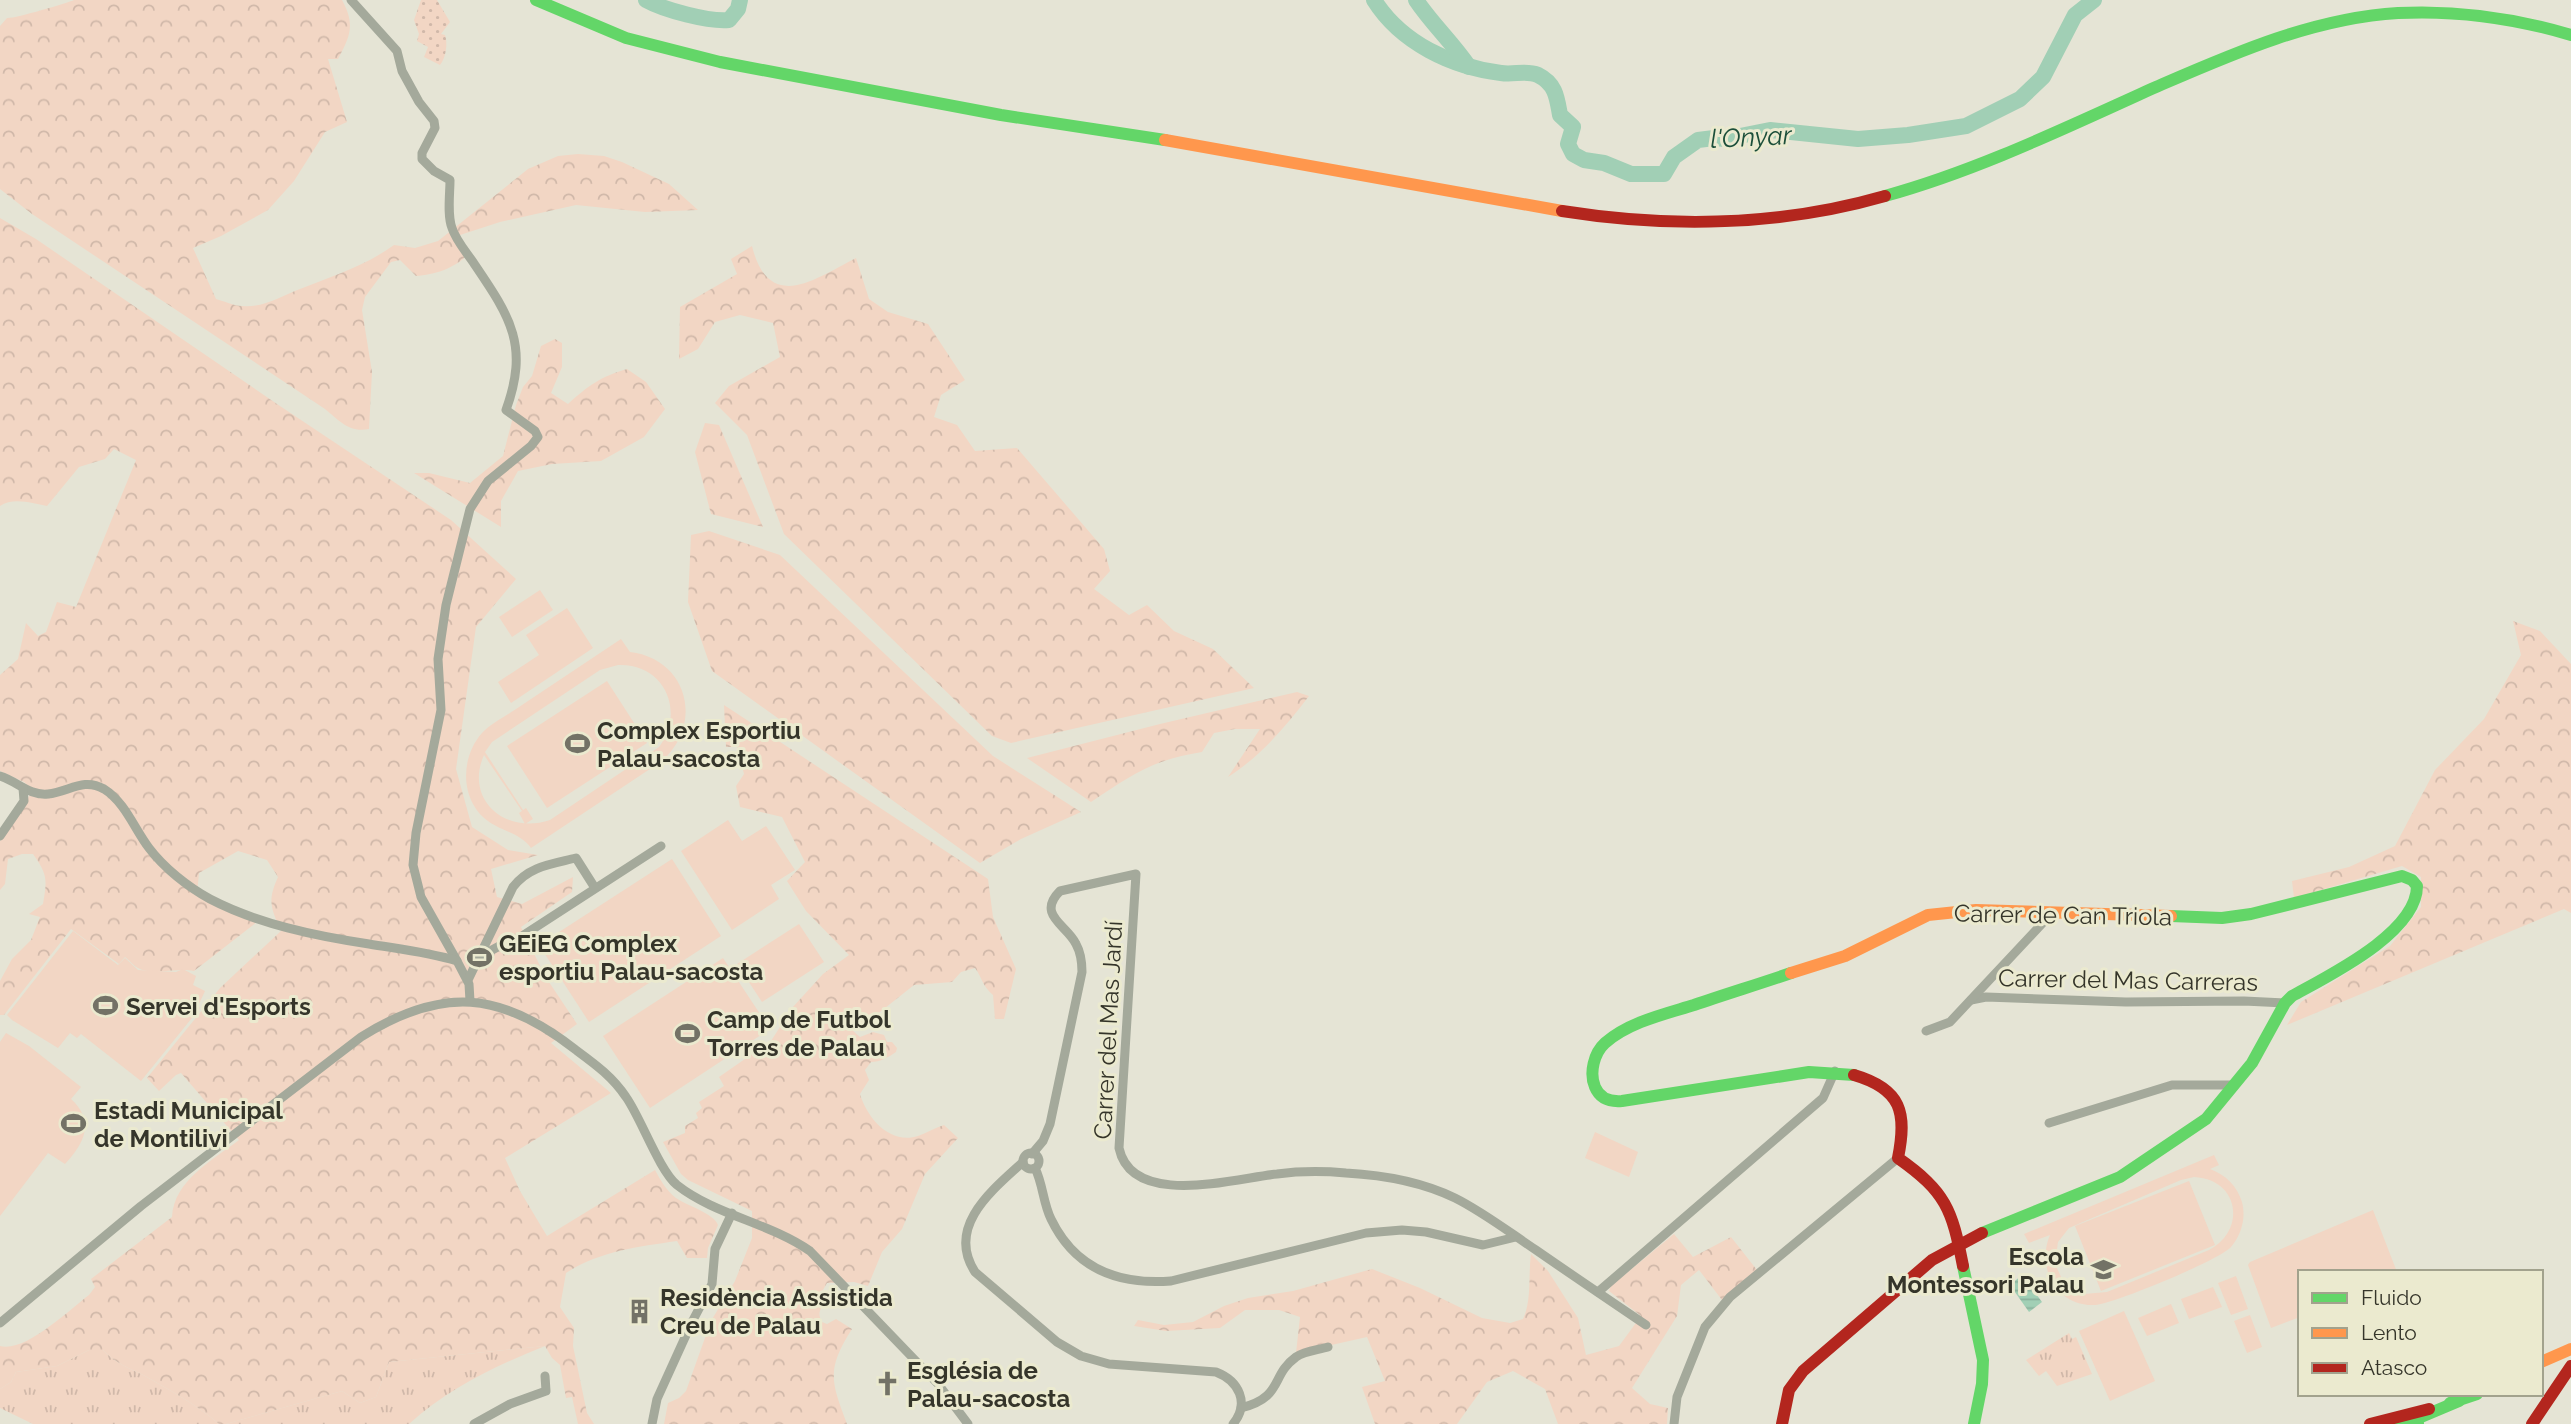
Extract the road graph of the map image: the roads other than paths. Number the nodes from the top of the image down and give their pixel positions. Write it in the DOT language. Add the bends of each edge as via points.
graph roads {
  1 [pos="351,0"];
  2 [pos="536,0"];
  3 [pos="2571,35"];
  4 [pos="0,776"];
  5 [pos="23,788"];
  6 [pos="0,836"];
  7 [pos="661,846"];
  8 [pos="596,888"];
  9 [pos="2052,914"];
  10 [pos="479,957"];
  11 [pos="457,961"];
  12 [pos="468,980"];
  13 [pos="1971,1000"];
  14 [pos="470,1001"];
  15 [pos="2285,1003"];
  16 [pos="1927,1031"];
  17 [pos="1835,1071"];
  18 [pos="2235,1085"];
  19 [pos="2049,1123"];
  20 [pos="1032,1154"];
  21 [pos="1898,1158"];
  22 [pos="1023,1162"];
  23 [pos="1035,1168"];
  24 [pos="732,1213"];
  25 [pos="1517,1237"];
  26 [pos="1958,1245"];
  27 [pos="1598,1292"];
  28 [pos="0,1322"];
  29 [pos="1646,1325"];
  30 [pos="1328,1347"];
  31 [pos="2571,1349"];
  32 [pos="2543,1362"];
  33 [pos="2571,1366"];
  34 [pos="545,1376"];
  35 [pos="2472,1396"];
  36 [pos="2486,1396"];
  37 [pos="2459,1401"];
  38 [pos="1241,1408"];
  39 [pos="2418,1422"];
  40 [pos="474,1424"];
  41 [pos="652,1424"];
  42 [pos="968,1424"];
  43 [pos="1233,1424"];
  44 [pos="1674,1424"];
  45 [pos="1782,1424"];
  46 [pos="1974,1424"];
  47 [pos="2370,1424"];
  48 [pos="2384,1424"];
  49 [pos="2532,1424"];
  1 -- 11 [label="street" via="397,51 402,71 434,121 422,159 448,176 451,227 498,300 512,331 516,383 506,410 538,437 488,481 475,500 446,605 438,659 441,710 413,865 421,897"];
  2 -- 3 [label="main road" via="626,38 733,65 1566,212 1684,223 1807,214 1917,188 2255,45 2317,25 2433,12 2505,19"];
  4 -- 5 [label="street"];
  5 -- 6 [label="street" via="24,801"];
  5 -- 11 [label="street" via="50,794 94,784 107,791 149,849 185,883 254,918"];
  7 -- 8 [label="street"];
  8 -- 10 [label="street" via="516,940"];
  8 -- 10 [label="street" via="576,858 540,866 522,876"];
  9 -- 13 [label="street, Carrer del Mas Carreras"];
  9 -- 15 [label="main road, Carrer de Can Triola" via="2222,918 2402,876 2413,880 2416,894 2393,931 2370,951"];
  9 -- 17 [label="main road, Carrer de Can Triola" via="1976,910 1941,912 1913,921 1845,956 1624,1030 1597,1053 1593,1080 1596,1091 1612,1102"];
  10 -- 12 [label="street"];
  11 -- 12 [label="street"];
  12 -- 14 [label="street"];
  13 -- 15 [label="street, Carrer del Mas Carreras"];
  13 -- 16 [label="street, Carrer del Mas Carreras" via="1950,1022"];
  14 -- 24 [label="street" via="544,1025 601,1068 629,1101 675,1183"];
  14 -- 28 [label="street" via="427,1006 362,1037 141,1206"];
  15 -- 18 [label="main road"];
  17 -- 21 [label="main road" via="1886,1088 1896,1099 1905,1123"];
  17 -- 27 [label="street" via="1823,1098"];
  18 -- 19 [label="street" via="2172,1085"];
  18 -- 26 [label="main road" via="2206,1119 2120,1177"];
  20 -- 22 [label="street"];
  20 -- 23 [label="street" via="1038,1160"];
  20 -- 25 [label="street, Carrer del Mas Jardí" via="1050,1124 1082,972 1077,944 1055,921 1052,903 1060,891 1136,874 1119,1148 1133,1172 1170,1185 1196,1186 1313,1171 1389,1178 1454,1198"];
  21 -- 26 [label="main road" via="1933,1185"];
  21 -- 44 [label="street" via="1730,1297 1705,1327 1677,1397"];
  22 -- 23 [label="street" via="1026,1168"];
  22 -- 38 [label="street" via="970,1219 964,1244 975,1272 1067,1350 1109,1364 1216,1372 1235,1382"];
  23 -- 25 [label="street" via="1051,1220 1071,1249 1100,1270 1129,1281 1171,1280 1366,1233 1426,1232 1483,1245"];
  24 -- 41 [label="street" via="715,1249 712,1284 657,1399"];
  24 -- 42 [label="street" via="790,1237 810,1251 938,1384"];
  25 -- 27 [label="street, Carrer del Mas Jardí"];
  26 -- 45 [label="main road" via="1932,1260 1815,1359 1789,1390"];
  26 -- 46 [label="main road" via="1983,1361"];
  27 -- 29 [label="street, Carrer del Mas Jardí"];
  30 -- 38 [label="street" via="1297,1356 1267,1397"];
  31 -- 32 [label="main road"];
  33 -- 49 [label="main road"];
  34 -- 40 [label="street" via="546,1391"];
  35 -- 37 [label="main road"];
  36 -- 39 [label="main road"];
  37 -- 39 [label="main road" via="2418,1416"];
  37 -- 47 [label="main road"];
  38 -- 43 [label="street"];
  39 -- 48 [label="main road" via="2406,1419"];
}
